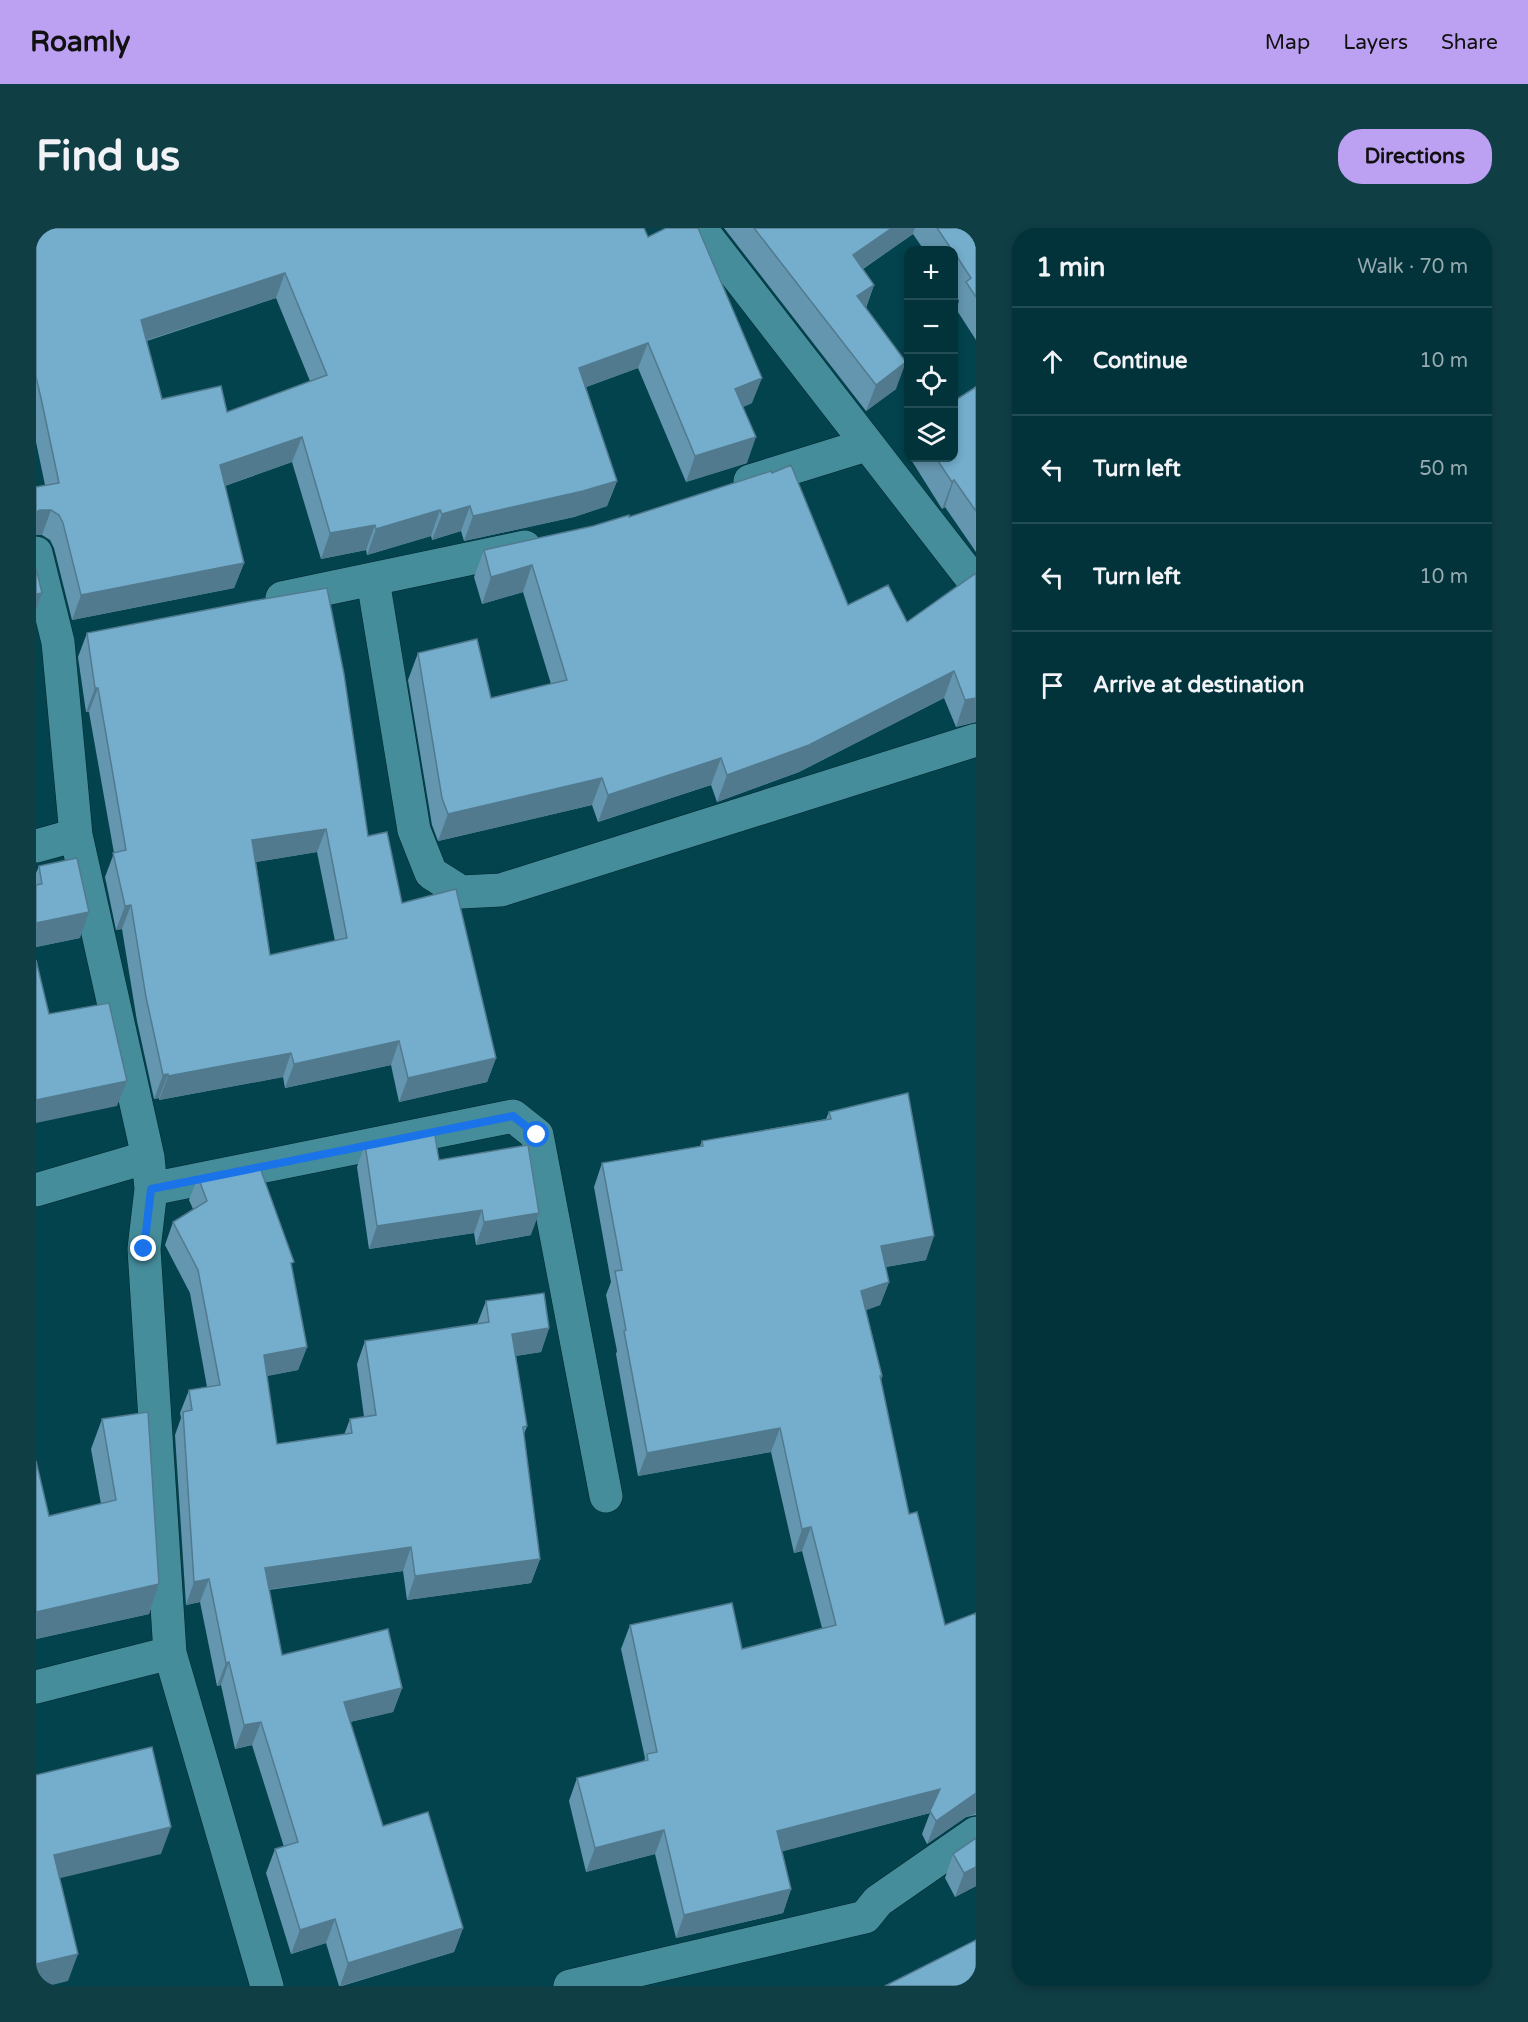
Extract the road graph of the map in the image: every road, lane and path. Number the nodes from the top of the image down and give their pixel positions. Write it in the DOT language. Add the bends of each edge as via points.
graph roads {
  1 [pos="700,228"];
  2 [pos="866,445"];
  3 [pos="723,490"];
  4 [pos="556,540"];
  5 [pos="36,553"];
  6 [pos="373,580"];
  7 [pos="976,584"];
  8 [pos="256,603"];
  9 [pos="58,642"];
  10 [pos="976,740"];
  11 [pos="76,835"];
  12 [pos="36,846"];
  13 [pos="148,1157"];
  14 [pos="151,1189"];
  15 [pos="36,1190"];
  16 [pos="606,1496"];
  17 [pos="170,1653"];
  18 [pos="36,1686"];
  19 [pos="976,1833"];
  20 [pos="267,1986"];
  21 [pos="570,1986"];
  1 -- 2 [label="street"];
  2 -- 3 [label="street"];
  2 -- 7 [label="street"];
  4 -- 6 [label="street"];
  5 -- 9 [label="street"];
  6 -- 8 [label="street"];
  6 -- 10 [label="street" via="414,830 431,873 461,892 501,890"];
  9 -- 11 [label="street"];
  11 -- 12 [label="street"];
  11 -- 13 [label="street"];
  13 -- 14 [label="street"];
  13 -- 15 [label="street"];
  14 -- 16 [label="street" via="513,1116 537,1135"];
  14 -- 17 [label="street" via="144,1249"];
  17 -- 18 [label="street"];
  17 -- 20 [label="street"];
  19 -- 21 [label="street" via="878,1900 865,1917"];
}
